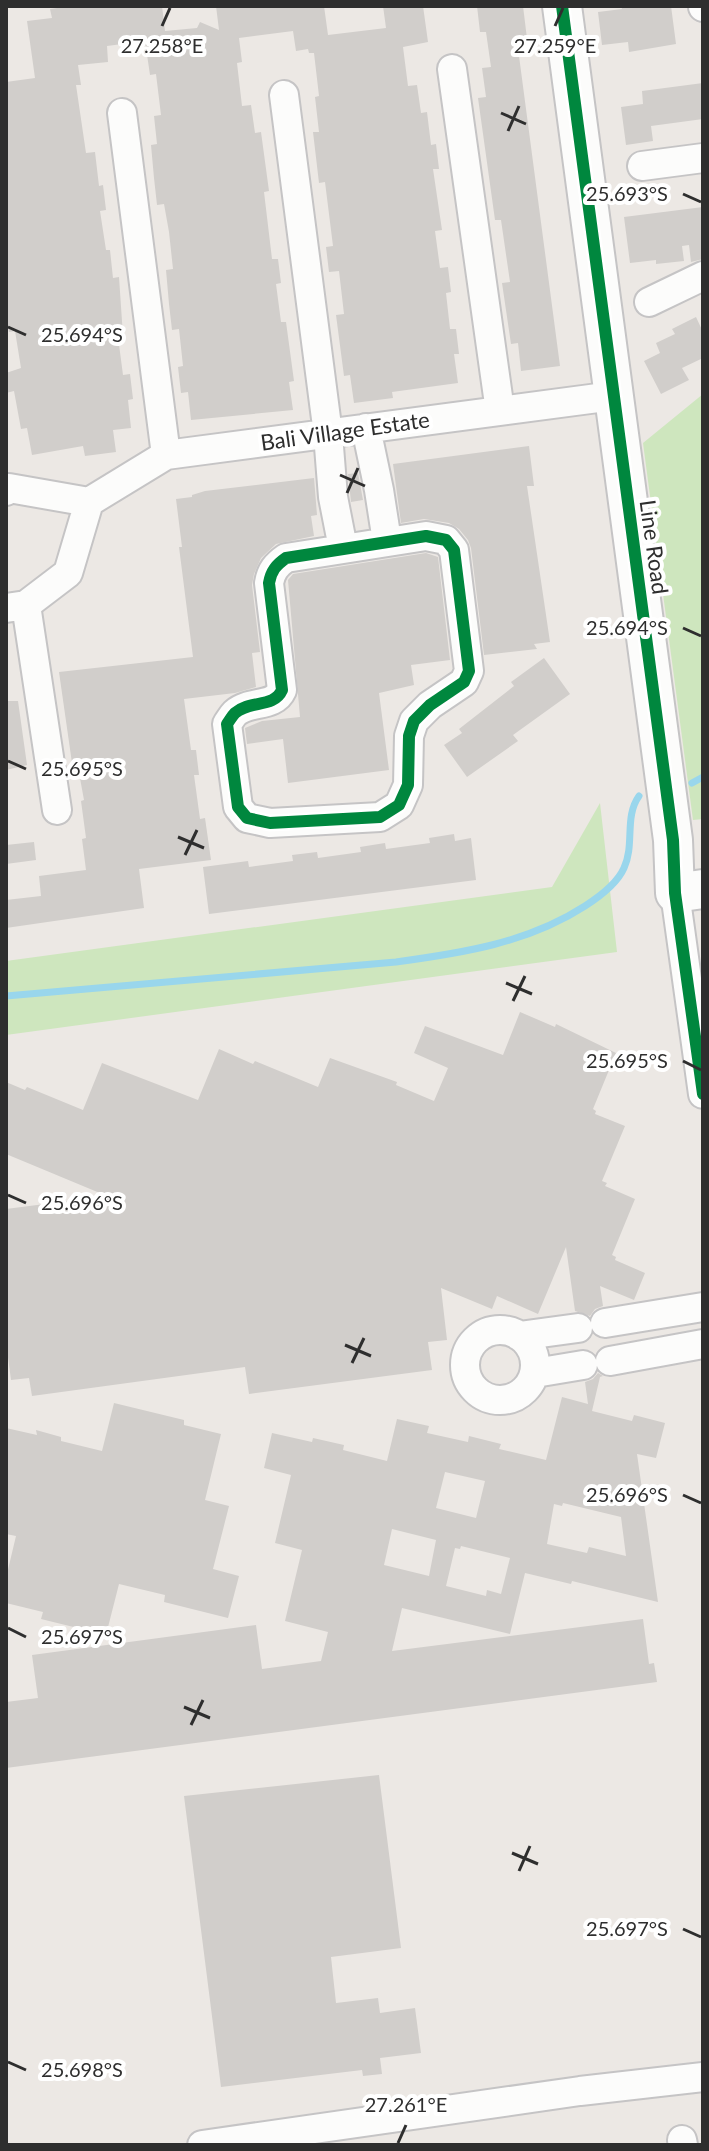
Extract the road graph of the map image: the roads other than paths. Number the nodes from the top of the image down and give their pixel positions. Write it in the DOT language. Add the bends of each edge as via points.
graph roads {
  1 [pos="562,6"];
  2 [pos="452,69"];
  3 [pos="284,95"];
  4 [pos="122,113"];
  5 [pos="703,158"];
  6 [pos="642,166"];
  7 [pos="703,276"];
  8 [pos="649,302"];
  9 [pos="613,396"];
  10 [pos="500,411"];
  11 [pos="366,428"];
  12 [pos="328,434"];
  13 [pos="166,455"];
  14 [pos="7,481"];
  15 [pos="89,502"];
  16 [pos="387,541"];
  17 [pos="343,548"];
  18 [pos="16,606"];
  19 [pos="57,810"];
  20 [pos="689,891"];
  21 [pos="703,1094"];
  22 [pos="703,1307"];
  23 [pos="519,1336"];
  24 [pos="703,1344"];
  25 [pos="535,1373"];
  26 [pos="703,2077"];
  27 [pos="703,2090"];
  28 [pos="580,2091"];
  29 [pos="202,2145"];
  1 -- 9 [label="street, Line Road"];
  2 -- 10 [label="street"];
  3 -- 12 [label="street"];
  4 -- 13 [label="street"];
  5 -- 6 [label="street"];
  7 -- 8 [label="street"];
  9 -- 10 [label="street, Bali Village Estate"];
  9 -- 20 [label="street, Line Road" via="673,840"];
  10 -- 11 [label="street, Bali Village Estate"];
  11 -- 12 [label="street, Bali Village Estate"];
  11 -- 16 [label="street"];
  12 -- 13 [label="street, Bali Village Estate"];
  12 -- 17 [label="street"];
  13 -- 15 [label="street, Bali Village Estate"];
  14 -- 15 [label="street"];
  15 -- 18 [label="street" via="68,573"];
  16 -- 17 [label="street"];
  16 -- 17 [label="street" via="437,536 454,550 469,671 464,682 414,721 408,785 399,805 380,817 270,823 247,818 238,807 227,724 236,712 272,701 282,690 271,573 286,558"];
  18 -- 19 [label="street"];
  20 -- 21 [label="street, Line Road"];
  22 -- 23 [label="street"];
  23 -- 25 [label="street" via="533,1354"];
  23 -- 25 [label="street" via="496,1330 477,1338 468,1351 467,1377 479,1393 500,1400 521,1394"];
  24 -- 25 [label="street"];
  26 -- 28 [label="street"];
  27 -- 28 [label="street" via="602,2103"];
  28 -- 29 [label="street"];
}
